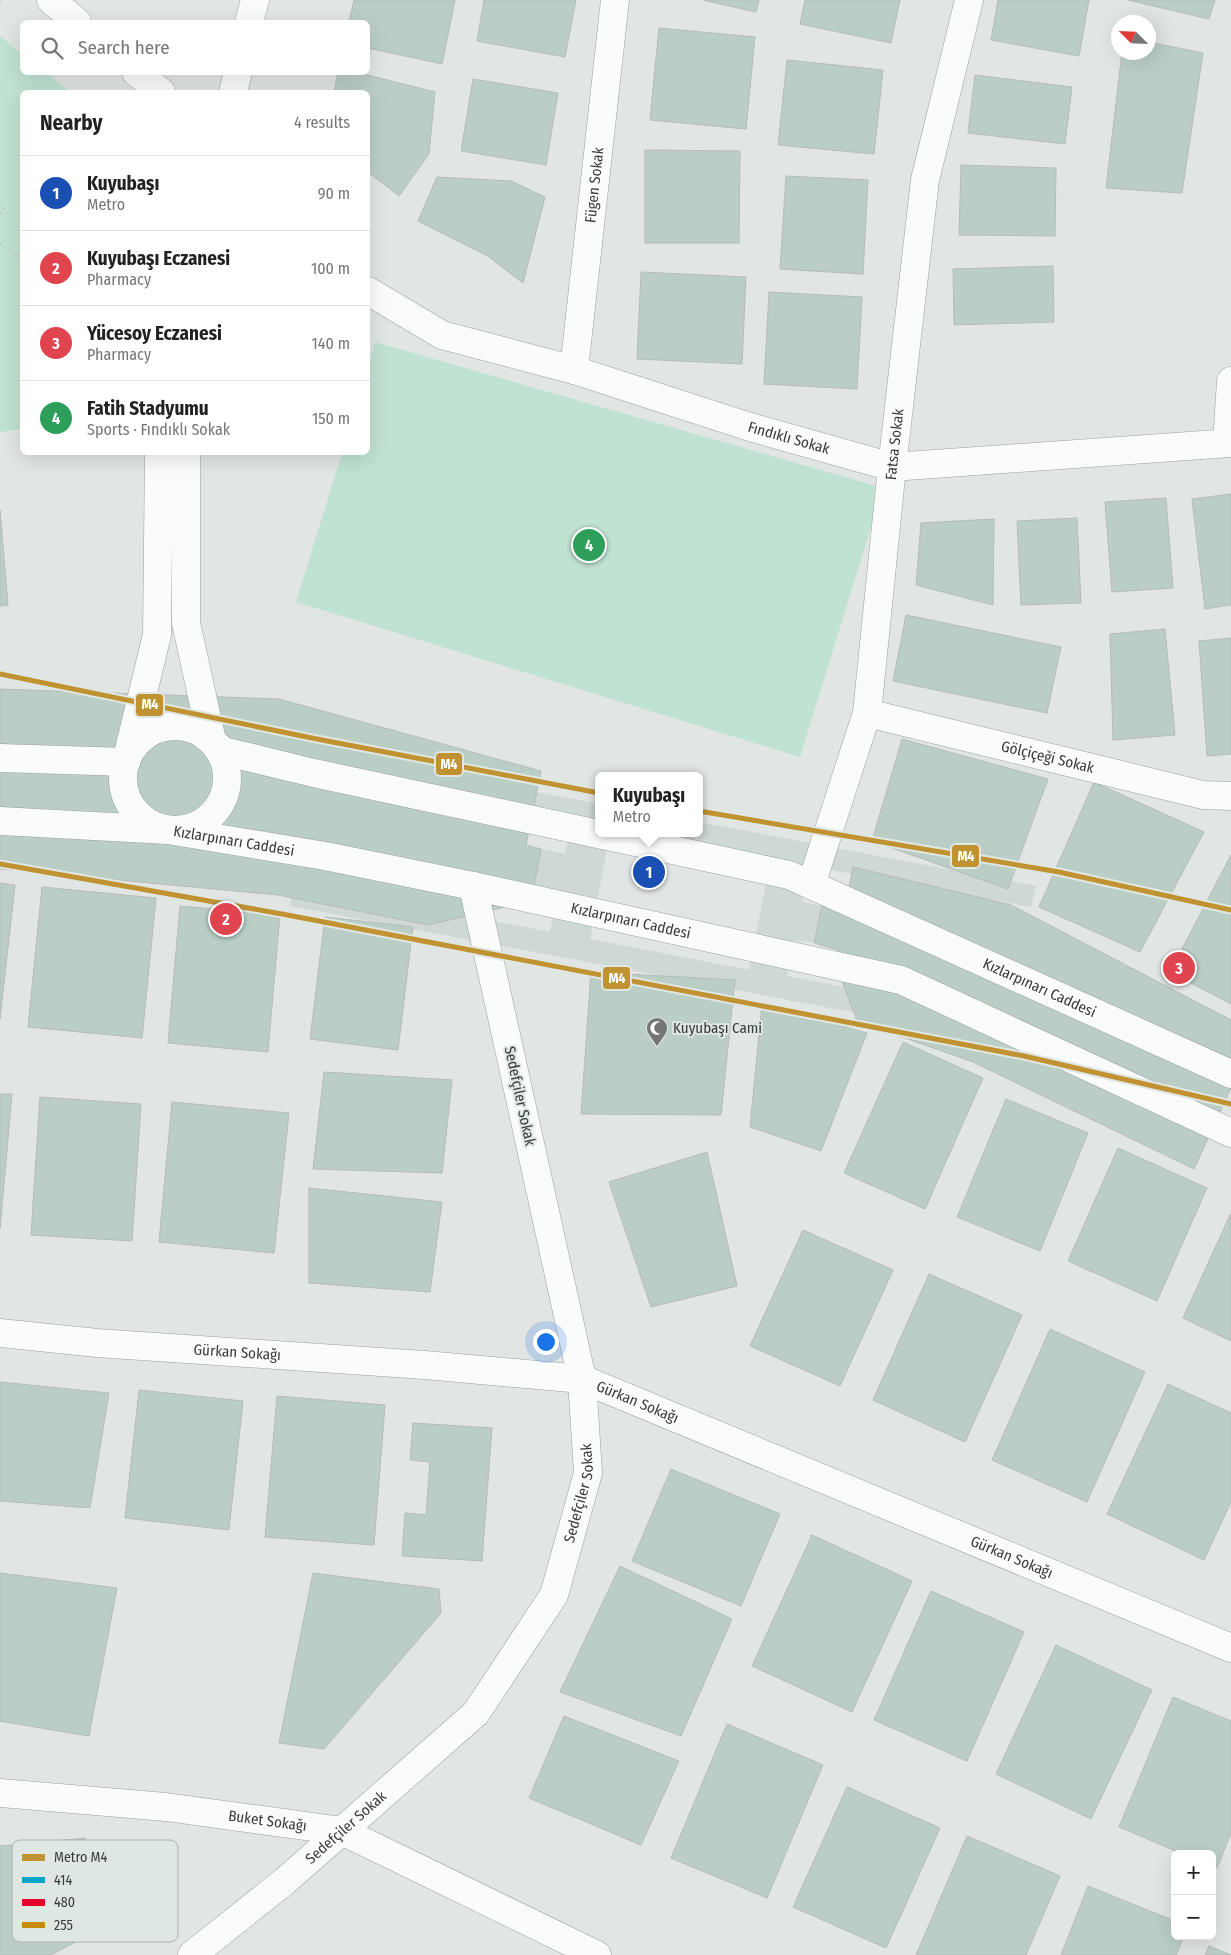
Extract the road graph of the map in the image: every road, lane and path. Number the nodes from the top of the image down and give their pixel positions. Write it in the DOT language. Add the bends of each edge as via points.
graph roads {
  1 [pos="51,0"];
  2 [pos="254,0"];
  3 [pos="615,0"];
  4 [pos="969,0"];
  5 [pos="75,20"];
  6 [pos="249,20"];
  7 [pos="140,75"];
  8 [pos="237,75"];
  9 [pos="158,90"];
  10 [pos="234,90"];
  11 [pos="0,205"];
  12 [pos="0,216"];
  13 [pos="0,244"];
  14 [pos="20,257"];
  15 [pos="370,292"];
  16 [pos="574,370"];
  17 [pos="1231,381"];
  18 [pos="1229,443"];
  19 [pos="159,455"];
  20 [pos="186,455"];
  21 [pos="892,467"];
  22 [pos="866,713"];
  23 [pos="212,741"];
  24 [pos="405,751"];
  25 [pos="0,758"];
  26 [pos="126,762"];
  27 [pos="486,775"];
  28 [pos="1231,796"];
  29 [pos="0,821"];
  30 [pos="168,830"];
  31 [pos="595,833"];
  32 [pos="614,837"];
  33 [pos="68,866"];
  34 [pos="263,885"];
  35 [pos="811,885"];
  36 [pos="473,886"];
  37 [pos="868,1010"];
  38 [pos="934,1032"];
  39 [pos="1231,1074"];
  40 [pos="1231,1133"];
  41 [pos="0,1333"];
  42 [pos="582,1380"];
  43 [pos="1231,1648"];
  44 [pos="0,1792"];
  45 [pos="342,1831"];
  46 [pos="192,1955"];
  47 [pos="597,1955"];
  1 -- 5 [label="street"];
  2 -- 6 [label="street"];
  3 -- 16 [label="street, Fügen Sokak"];
  4 -- 21 [label="street, Fatsa Sokak" via="925,180"];
  7 -- 9 [label="street"];
  8 -- 10 [label="street"];
  11 -- 12 [label="path" via="4,209"];
  13 -- 14 [label="path"];
  15 -- 16 [label="street, Fındıklı Sokak" via="442,335"];
  16 -- 21 [label="street, Fındıklı Sokak" via="750,427"];
  17 -- 18 [label="street"];
  18 -- 21 [label="street, Fındıklı Sokak"];
  19 -- 26 [label="street" via="157,635"];
  20 -- 23 [label="street" via="186,623"];
  21 -- 22 [label="street, Fatsa Sokak"];
  22 -- 28 [label="street, Gölçiçeği Sokak" via="1204,795"];
  22 -- 35 [label="street, Fatsa Sokak"];
  23 -- 26 [label="street" via="188,727 172,726 142,738"];
  23 -- 30 [label="street" via="223,758 227,773 221,804 196,826"];
  23 -- 31 [label="street, Kızlarpınarı Caddesi" via="223,751 258,760"];
  24 -- 27 [label="path"];
  25 -- 26 [label="street"];
  26 -- 30 [label="street" via="124,790 132,808 145,821"];
  29 -- 30 [label="street, Kızlarpınarı Caddesi"];
  30 -- 36 [label="street, Kızlarpınarı Caddesi" via="325,856"];
  32 -- 35 [label="street, Kızlarpınarı Caddesi" via="789,875"];
  33 -- 34 [label="path"];
  35 -- 39 [label="street, Kızlarpınarı Caddesi"];
  36 -- 40 [label="street, Kızlarpınarı Caddesi" via="901,980"];
  36 -- 42 [label="street, Sedefçiler Sokak"];
  37 -- 38 [label="path"];
  41 -- 42 [label="street, Gürkan Sokağı"];
  42 -- 43 [label="street, Gürkan Sokağı"];
  42 -- 45 [label="street, Sedefçiler Sokak" via="588,1473 554,1595 476,1713"];
  44 -- 45 [label="street, Buket Sokağı" via="166,1807"];
  45 -- 46 [label="street, Sedefçiler Sokak"];
  45 -- 47 [label="street, Buket Sokağı"];
}
